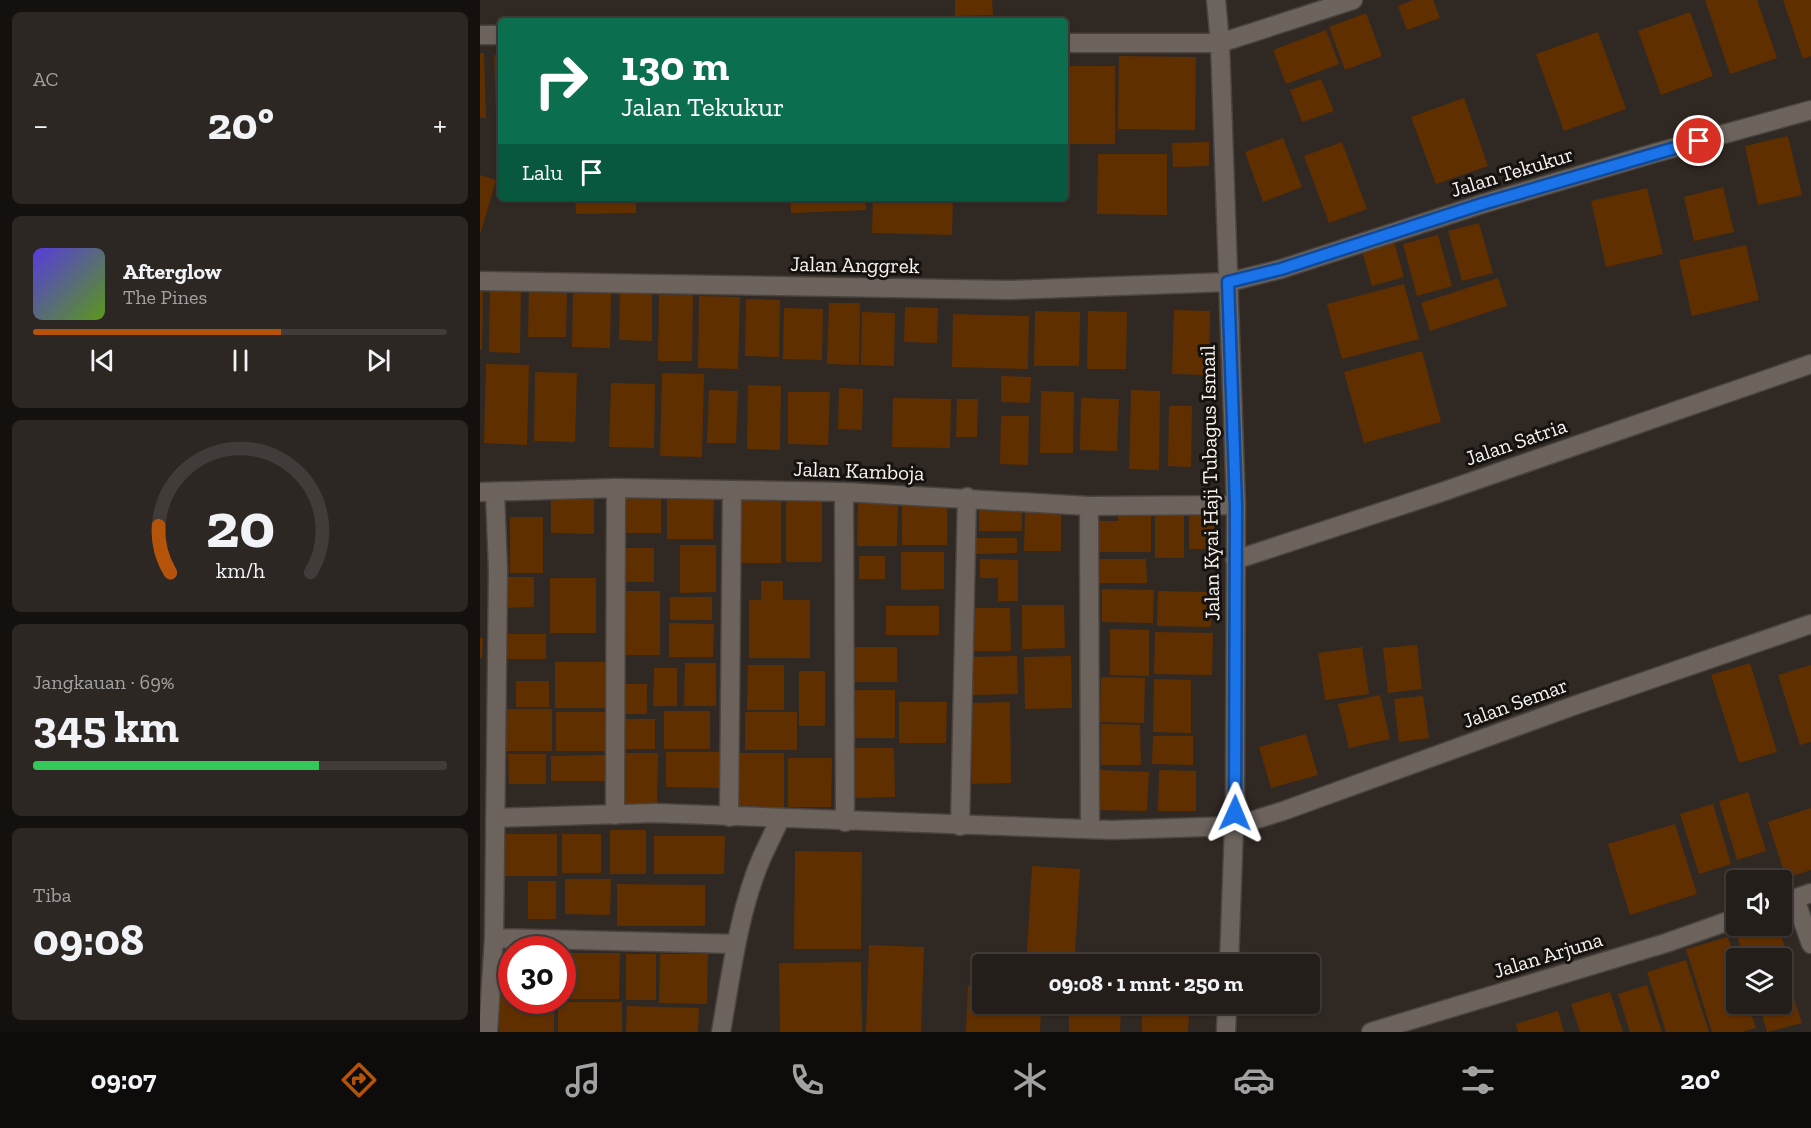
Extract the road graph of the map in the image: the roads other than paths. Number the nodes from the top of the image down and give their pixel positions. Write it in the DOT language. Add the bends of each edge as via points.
graph roads {
  1 [pos="1216,0"];
  2 [pos="1353,0"];
  3 [pos="480,35"];
  4 [pos="498,35"];
  5 [pos="1068,43"];
  6 [pos="1220,43"];
  7 [pos="1811,110"];
  8 [pos="480,281"];
  9 [pos="1228,282"];
  10 [pos="1811,364"];
  11 [pos="616,488"];
  12 [pos="732,490"];
  13 [pos="488,492"];
  14 [pos="844,492"];
  15 [pos="967,497"];
  16 [pos="1089,506"];
  17 [pos="1236,506"];
  18 [pos="1235,560"];
  19 [pos="1811,624"];
  20 [pos="615,814"];
  21 [pos="729,817"];
  22 [pos="495,819"];
  23 [pos="780,819"];
  24 [pos="845,822"];
  25 [pos="960,826"];
  26 [pos="1235,826"];
  27 [pos="1090,829"];
  28 [pos="1796,898"];
  29 [pos="1726,922"];
  30 [pos="494,938"];
  31 [pos="736,944"];
  32 [pos="1811,944"];
  33 [pos="1229,954"];
  34 [pos="1227,1014"];
  35 [pos="488,1032"];
  36 [pos="721,1032"];
  37 [pos="1226,1032"];
  38 [pos="1371,1032"];
  1 -- 6 [label="street, Jalan Kyai Haji Tubagus Ismail"];
  2 -- 6 [label="street"];
  3 -- 4 [label="street"];
  5 -- 6 [label="street"];
  6 -- 9 [label="street, Jalan Kyai Haji Tubagus Ismail"];
  7 -- 9 [label="street, Jalan Tekukur"];
  8 -- 9 [label="street, Jalan Anggrek" via="1009,290"];
  9 -- 17 [label="street, Jalan Kyai Haji Tubagus Ismail"];
  10 -- 18 [label="street, Jalan Satria"];
  11 -- 12 [label="street, Jalan Kamboja"];
  11 -- 13 [label="street, Jalan Kamboja"];
  11 -- 20 [label="street"];
  12 -- 14 [label="street, Jalan Kamboja"];
  12 -- 21 [label="street"];
  13 -- 22 [label="street" via="498,570"];
  14 -- 15 [label="street, Jalan Kamboja"];
  14 -- 24 [label="street"];
  15 -- 16 [label="street, Jalan Kamboja"];
  15 -- 25 [label="street"];
  16 -- 17 [label="street, Jalan Kamboja"];
  16 -- 27 [label="street"];
  17 -- 18 [label="street, Jalan Kyai Haji Tubagus Ismail"];
  18 -- 26 [label="street, Jalan Kyai Haji Tubagus Ismail"];
  19 -- 26 [label="street, Jalan Semar"];
  20 -- 21 [label="street, Jalan Semar"];
  20 -- 22 [label="street, Jalan Semar"];
  21 -- 23 [label="street, Jalan Semar"];
  22 -- 30 [label="street"];
  23 -- 24 [label="street, Jalan Semar"];
  23 -- 31 [label="street" via="761,858"];
  24 -- 25 [label="street, Jalan Semar"];
  25 -- 27 [label="street, Jalan Semar"];
  26 -- 27 [label="street, Jalan Semar"];
  26 -- 33 [label="street, Jalan Kyai Haji Tubagus Ismail"];
  28 -- 32 [label="street"];
  29 -- 38 [label="street, Jalan Arjuna"];
  30 -- 31 [label="street"];
  30 -- 35 [label="street"];
  31 -- 36 [label="street"];
  34 -- 37 [label="street"];
}
